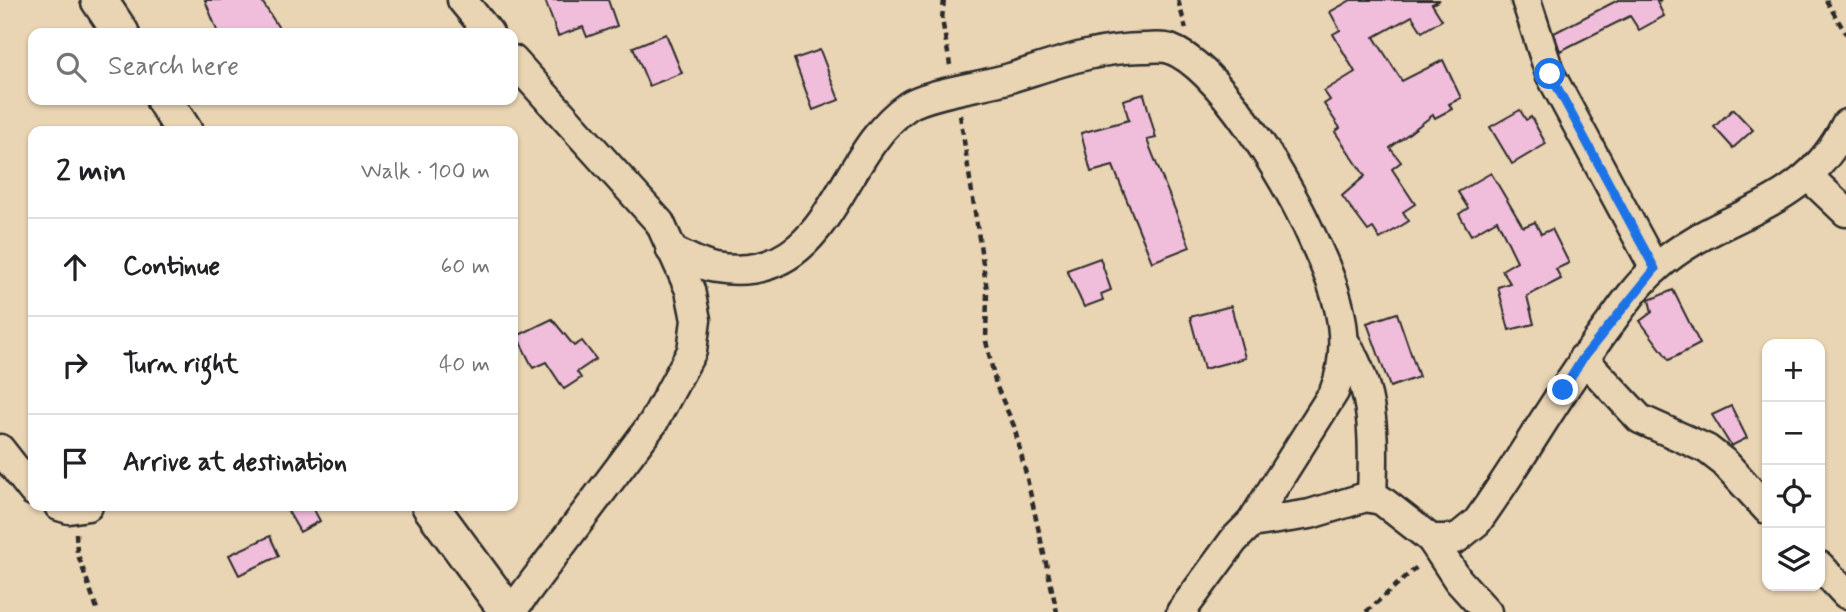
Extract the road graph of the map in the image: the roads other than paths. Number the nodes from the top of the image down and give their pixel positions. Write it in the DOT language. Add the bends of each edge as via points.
graph roads {
  1 [pos="99,0"];
  2 [pos="463,0"];
  3 [pos="1526,0"];
  4 [pos="118,28"];
  5 [pos="485,28"];
  6 [pos="518,66"];
  7 [pos="167,105"];
  8 [pos="1846,124"];
  9 [pos="181,126"];
  10 [pos="1810,177"];
  11 [pos="1846,212"];
  12 [pos="671,250"];
  13 [pos="1655,269"];
  14 [pos="1346,344"];
  15 [pos="1583,358"];
  16 [pos="0,449"];
  17 [pos="28,485"];
  18 [pos="1372,498"];
  19 [pos="1762,504"];
  20 [pos="434,511"];
  21 [pos="1251,523"];
  22 [pos="1435,545"];
  23 [pos="1825,571"];
  24 [pos="1846,594"];
  25 [pos="509,612"];
  26 [pos="1181,612"];
  27 [pos="1488,612"];
  1 -- 4 [label="street"];
  2 -- 5 [label="street"];
  3 -- 13 [label="street" via="1550,74"];
  6 -- 12 [label="street" via="660,223"];
  7 -- 9 [label="street"];
  8 -- 10 [label="street"];
  10 -- 11 [label="street"];
  10 -- 13 [label="street" via="1779,198 1702,234"];
  12 -- 14 [label="street" via="713,268 743,270 780,261 809,241 877,135 911,104 1088,53 1168,48 1196,63 1268,151 1327,270"];
  12 -- 25 [label="street" via="690,290 695,320 692,351 653,423"];
  13 -- 15 [label="street"];
  14 -- 18 [label="street" via="1370,399"];
  14 -- 21 [label="street" via="1344,368 1334,392"];
  15 -- 19 [label="street" via="1640,419 1707,449"];
  15 -- 22 [label="street" via="1477,522 1456,539"];
  16 -- 17 [label="street"];
  18 -- 21 [label="street"];
  18 -- 22 [label="street" via="1381,500"];
  20 -- 25 [label="street"];
  21 -- 26 [label="street"];
  22 -- 27 [label="street" via="1458,580"];
  23 -- 24 [label="street"];
}
